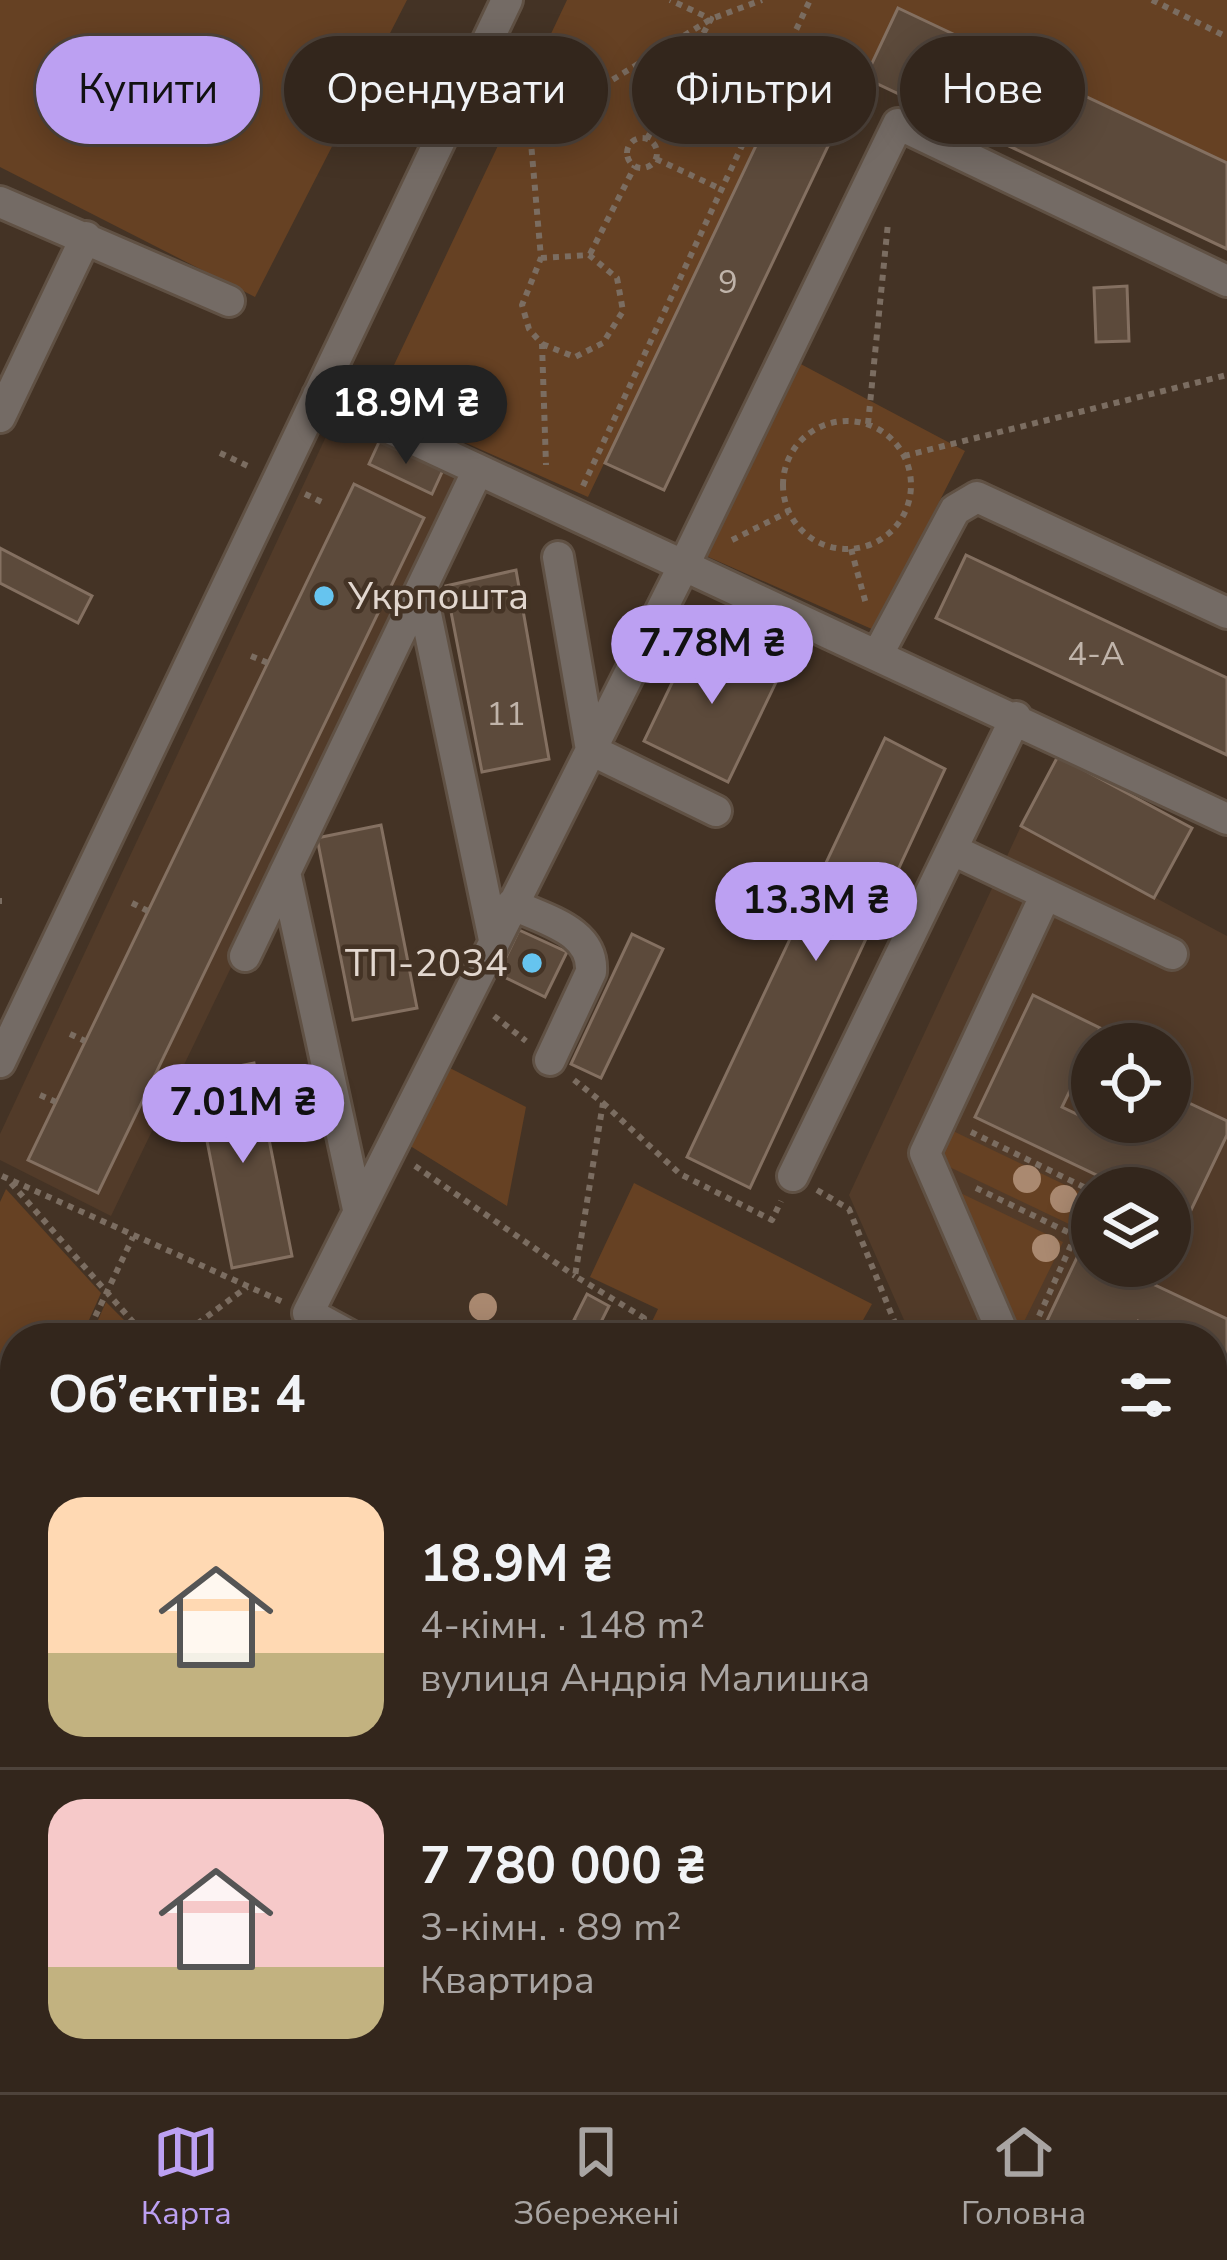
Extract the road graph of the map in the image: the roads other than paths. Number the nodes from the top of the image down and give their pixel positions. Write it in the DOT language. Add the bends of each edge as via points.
graph roads {
  1 [pos="507,0"];
  2 [pos="0,202"];
  3 [pos="86,237"];
  4 [pos="1227,281"];
  5 [pos="229,301"];
  6 [pos="318,395"];
  7 [pos="0,417"];
  8 [pos="478,470"];
  9 [pos="558,557"];
  10 [pos="686,562"];
  11 [pos="421,590"];
  12 [pos="1227,613"];
  13 [pos="879,652"];
  14 [pos="1016,716"];
  15 [pos="591,750"];
  16 [pos="716,811"];
  17 [pos="1227,819"];
  18 [pos="953,850"];
  19 [pos="285,872"];
  20 [pos="1046,894"];
  21 [pos="512,904"];
  22 [pos="494,940"];
  23 [pos="1172,954"];
  24 [pos="245,956"];
  25 [pos="550,1060"];
  26 [pos="0,1062"];
  27 [pos="793,1176"];
  28 [pos="358,1209"];
  29 [pos="326,1323"];
  30 [pos="999,1323"];
  1 -- 6 [label="street"];
  2 -- 3 [label="street"];
  3 -- 5 [label="street"];
  3 -- 7 [label="street"];
  4 -- 10 [label="street" via="898,124"];
  6 -- 8 [label="street"];
  6 -- 26 [label="street"];
  8 -- 10 [label="street"];
  8 -- 11 [label="street"];
  9 -- 15 [label="street"];
  10 -- 13 [label="street"];
  10 -- 15 [label="street"];
  11 -- 19 [label="street"];
  11 -- 22 [label="street"];
  12 -- 13 [label="street" via="976,497 955,510"];
  13 -- 14 [label="street"];
  14 -- 17 [label="street"];
  14 -- 18 [label="street"];
  15 -- 16 [label="street"];
  15 -- 21 [label="street"];
  18 -- 20 [label="street"];
  18 -- 27 [label="street"];
  19 -- 24 [label="street"];
  19 -- 28 [label="street"];
  20 -- 23 [label="street"];
  20 -- 30 [label="street" via="926,1153"];
  21 -- 22 [label="street"];
  21 -- 25 [label="street" via="577,936 592,957"];
  22 -- 28 [label="street"];
  28 -- 29 [label="street" via="308,1313"];
}
